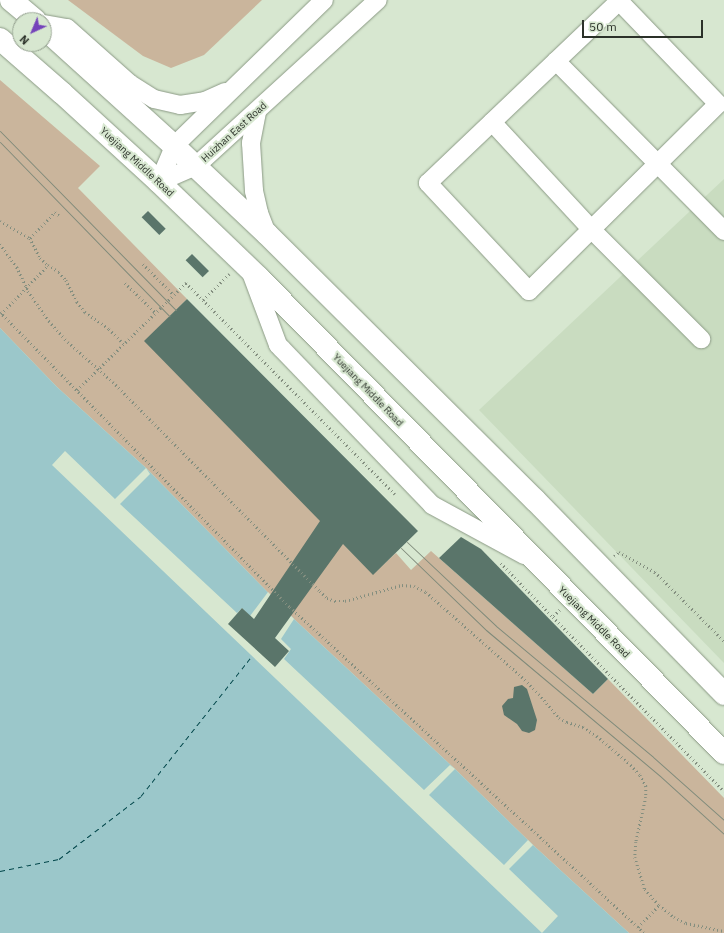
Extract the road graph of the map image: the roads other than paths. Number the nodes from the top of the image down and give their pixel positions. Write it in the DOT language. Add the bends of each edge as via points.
graph roads {
  1 [pos="11,0"];
  2 [pos="324,0"];
  3 [pos="378,0"];
  4 [pos="618,0"];
  5 [pos="25,12"];
  6 [pos="52,25"];
  7 [pos="52,35"];
  8 [pos="0,39"];
  9 [pos="556,61"];
  10 [pos="233,89"];
  11 [pos="257,112"];
  12 [pos="492,122"];
  13 [pos="174,146"];
  14 [pos="657,164"];
  15 [pos="196,166"];
  16 [pos="159,182"];
  17 [pos="591,230"];
  18 [pos="724,231"];
  19 [pos="267,234"];
  20 [pos="245,264"];
  21 [pos="701,339"];
  22 [pos="533,559"];
  23 [pos="724,694"];
  24 [pos="724,753"];
  1 -- 5 [label="main road"];
  2 -- 10 [label="street"];
  3 -- 11 [label="street, Huizhan East Road"];
  4 -- 9 [label="street"];
  4 -- 14 [label="street" via="718,104"];
  6 -- 10 [label="street" via="67,28 130,84 154,100 180,105 205,101"];
  7 -- 13 [label="main road"];
  8 -- 16 [label="main road, Yuejiang Middle Road"];
  9 -- 12 [label="street"];
  9 -- 14 [label="street"];
  10 -- 13 [label="street"];
  11 -- 15 [label="street, Huizhan East Road"];
  11 -- 19 [label="street" via="251,143 254,191"];
  12 -- 17 [label="street"];
  12 -- 17 [label="street" via="428,183 529,290"];
  13 -- 15 [label="main road"];
  13 -- 16 [label="street"];
  14 -- 17 [label="street"];
  14 -- 18 [label="street"];
  15 -- 16 [label="street, Huizhan East Road"];
  15 -- 19 [label="main road"];
  16 -- 20 [label="main road, Yuejiang Middle Road"];
  17 -- 21 [label="street"];
  19 -- 23 [label="main road" via="535,500"];
  20 -- 22 [label="main road, Yuejiang Middle Road"];
  20 -- 22 [label="street" via="278,345 418,491 432,505"];
  22 -- 24 [label="main road, Yuejiang Middle Road"];
}
